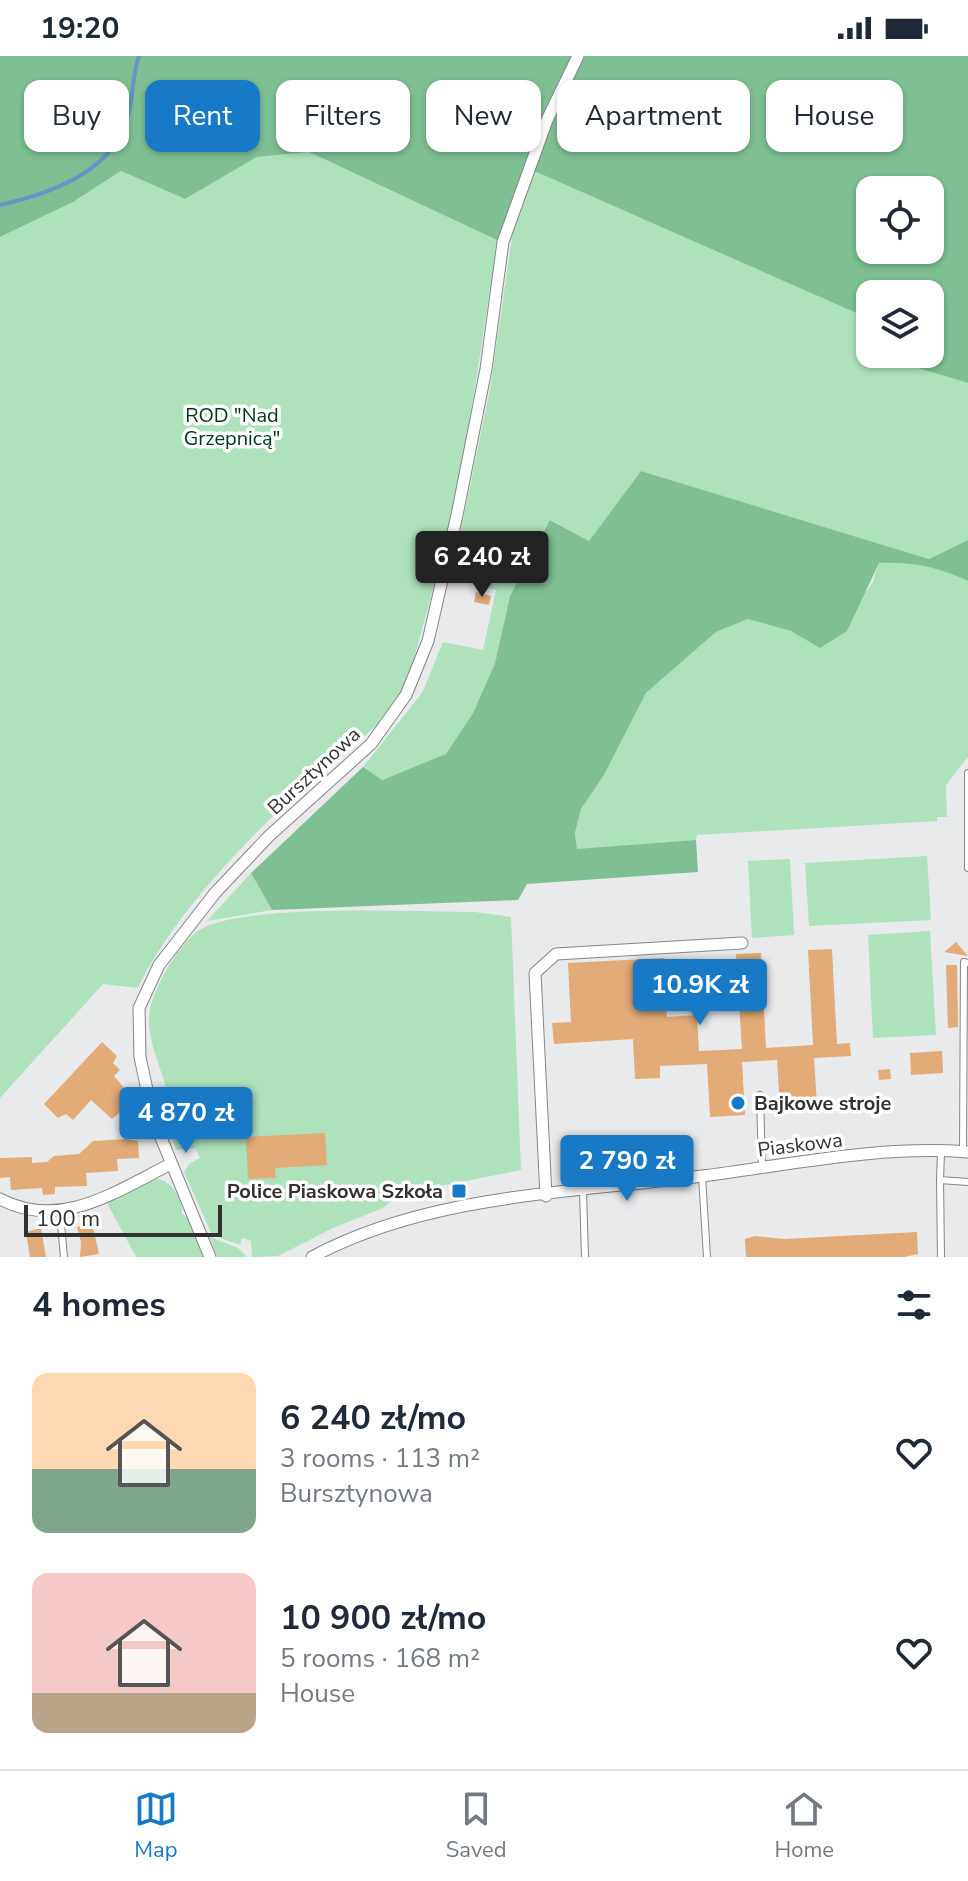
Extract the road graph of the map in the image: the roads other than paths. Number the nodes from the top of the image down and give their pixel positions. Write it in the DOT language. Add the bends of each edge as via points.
graph roads {
  1 [pos="578,56"];
  2 [pos="968,773"];
  3 [pos="968,868"];
  4 [pos="742,943"];
  5 [pos="968,963"];
  6 [pos="760,1095"];
  7 [pos="941,1151"];
  8 [pos="966,1152"];
  9 [pos="171,1164"];
  10 [pos="762,1168"];
  11 [pos="702,1176"];
  12 [pos="940,1180"];
  13 [pos="968,1182"];
  14 [pos="583,1191"];
  15 [pos="546,1196"];
  16 [pos="0,1199"];
  17 [pos="60,1213"];
  18 [pos="64,1257"];
  19 [pos="210,1257"];
  20 [pos="312,1257"];
  21 [pos="585,1257"];
  22 [pos="707,1257"];
  23 [pos="941,1257"];
  1 -- 9 [label="street, Bursztynowa" via="547,120 503,242 486,369 454,529 428,641 406,695 371,744 215,893 167,953 145,991 138,1025 142,1072"];
  2 -- 3 [label="lane"];
  4 -- 15 [label="street" via="556,954 535,973"];
  5 -- 8 [label="lane" via="964,962"];
  6 -- 10 [label="lane"];
  7 -- 8 [label="street, Piaskowa"];
  7 -- 10 [label="street, Piaskowa"];
  7 -- 12 [label="lane"];
  9 -- 17 [label="street"];
  9 -- 19 [label="street, Bursztynowa" via="186,1212"];
  10 -- 11 [label="street, Piaskowa"];
  11 -- 14 [label="street, Piaskowa"];
  11 -- 22 [label="lane"];
  12 -- 13 [label="lane"];
  12 -- 23 [label="lane"];
  14 -- 15 [label="street, Piaskowa"];
  14 -- 21 [label="lane"];
  15 -- 20 [label="street, Piaskowa" via="398,1221"];
  16 -- 17 [label="street" via="27,1210"];
  17 -- 18 [label="lane"];
}
